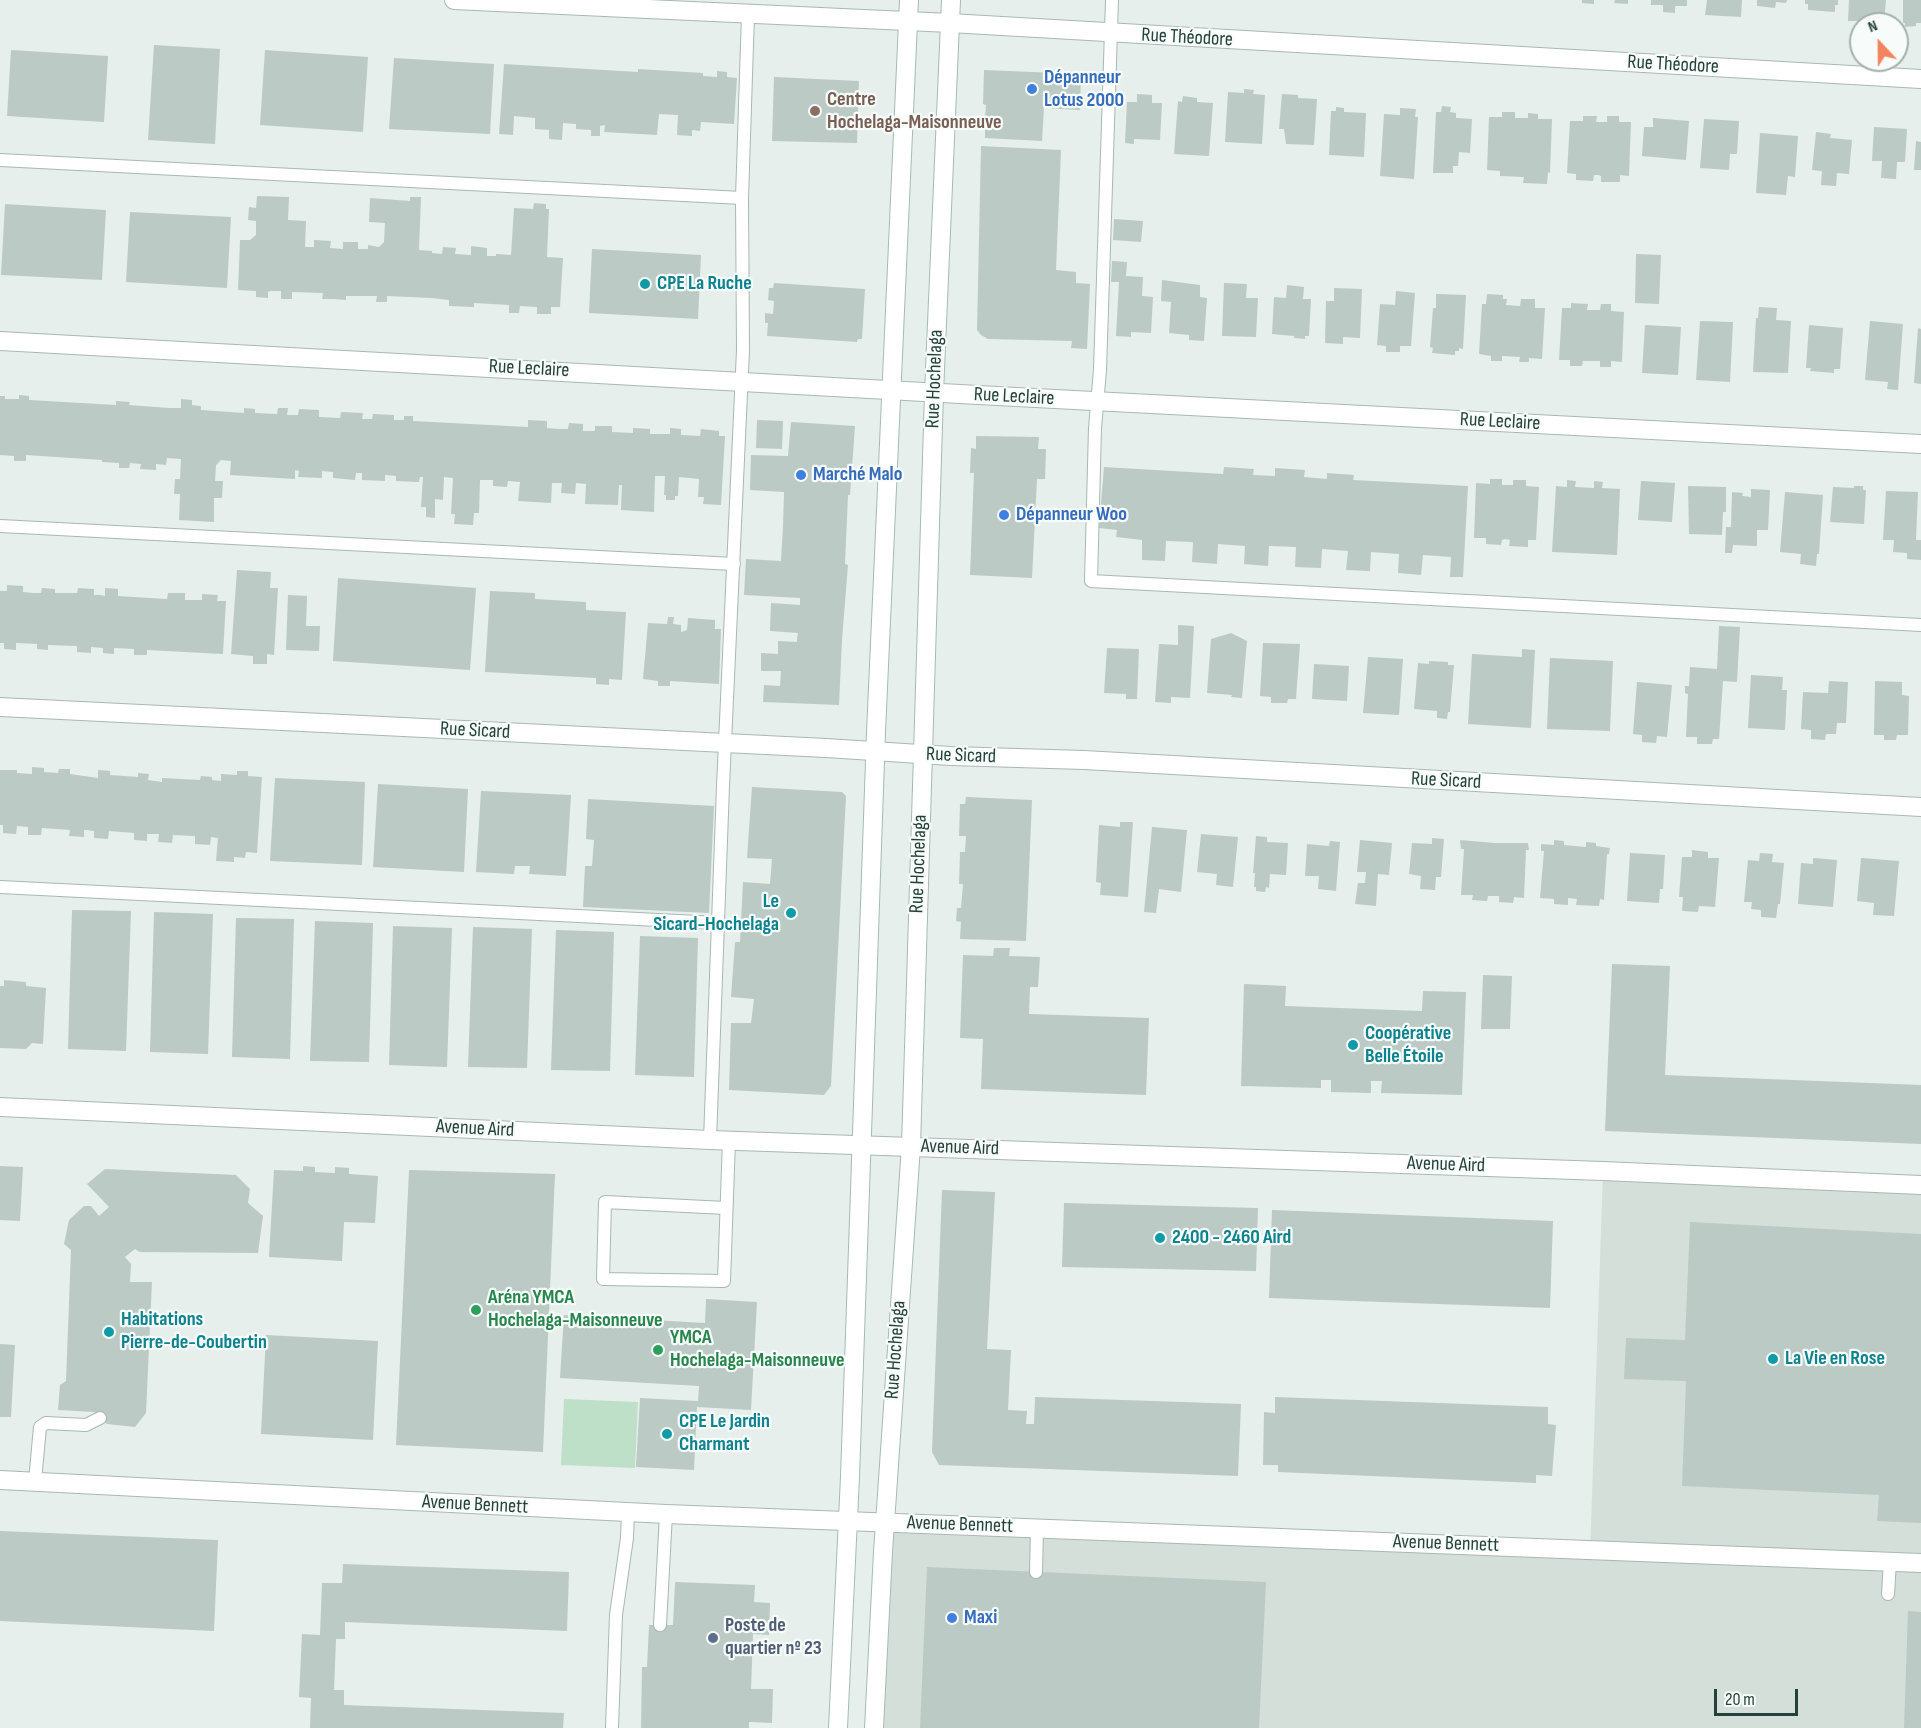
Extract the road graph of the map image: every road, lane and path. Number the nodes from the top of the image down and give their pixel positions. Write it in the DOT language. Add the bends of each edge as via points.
graph roads {
  1 [pos="454,0"];
  2 [pos="909,0"];
  3 [pos="951,0"];
  4 [pos="1112,0"];
  5 [pos="748,14"];
  6 [pos="908,21"];
  7 [pos="950,23"];
  8 [pos="1111,34"];
  9 [pos="1921,79"];
  10 [pos="0,160"];
  11 [pos="742,198"];
  12 [pos="0,340"];
  13 [pos="742,381"];
  14 [pos="893,390"];
  15 [pos="934,393"];
  16 [pos="1097,401"];
  17 [pos="1921,444"];
  18 [pos="0,526"];
  19 [pos="734,564"];
  20 [pos="1921,625"];
  21 [pos="0,707"];
  22 [pos="725,744"];
  23 [pos="876,753"];
  24 [pos="923,755"];
  25 [pos="1921,807"];
  26 [pos="0,886"];
  27 [pos="718,923"];
  28 [pos="0,1107"];
  29 [pos="719,1140"];
  30 [pos="862,1144"];
  31 [pos="911,1146"];
  32 [pos="1921,1185"];
  33 [pos="726,1208"];
  34 [pos="100,1418"];
  35 [pos="0,1480"];
  36 [pos="35,1481"];
  37 [pos="628,1512"];
  38 [pos="666,1514"];
  39 [pos="848,1520"];
  40 [pos="885,1522"];
  41 [pos="1037,1528"];
  42 [pos="1890,1562"];
  43 [pos="1921,1563"];
  44 [pos="1036,1572"];
  45 [pos="1888,1594"];
  46 [pos="660,1625"];
  47 [pos="612,1728"];
  48 [pos="838,1728"];
  49 [pos="874,1728"];
  1 -- 5 [label="street, Rue Théodore"];
  2 -- 6 [label="street, Rue Hochelaga"];
  3 -- 7 [label="street, Rue Hochelaga"];
  4 -- 8 [label="lane"];
  5 -- 6 [label="street, Rue Théodore"];
  5 -- 11 [label="lane"];
  6 -- 7 [label="street, Rue Théodore"];
  6 -- 14 [label="street, Rue Hochelaga"];
  7 -- 8 [label="street, Rue Théodore"];
  7 -- 15 [label="street, Rue Hochelaga"];
  8 -- 9 [label="street, Rue Théodore"];
  8 -- 16 [label="lane"];
  10 -- 11 [label="lane"];
  11 -- 13 [label="lane"];
  12 -- 13 [label="street, Rue Leclaire"];
  13 -- 14 [label="street, Rue Leclaire"];
  13 -- 19 [label="lane"];
  14 -- 15 [label="street, Rue Leclaire"];
  14 -- 23 [label="street, Rue Hochelaga"];
  15 -- 16 [label="street, Rue Leclaire"];
  15 -- 24 [label="street, Rue Hochelaga"];
  16 -- 17 [label="street, Rue Leclaire"];
  16 -- 20 [label="lane" via="1091,581"];
  18 -- 19 [label="lane"];
  19 -- 22 [label="lane"];
  21 -- 22 [label="street, Rue Sicard"];
  22 -- 23 [label="street, Rue Sicard"];
  22 -- 27 [label="lane"];
  23 -- 24 [label="street, Rue Sicard"];
  23 -- 30 [label="street, Rue Hochelaga"];
  24 -- 25 [label="street, Rue Sicard" via="1084,760"];
  24 -- 31 [label="street, Rue Hochelaga"];
  26 -- 27 [label="lane"];
  27 -- 29 [label="lane"];
  28 -- 29 [label="street, Avenue Aird"];
  29 -- 30 [label="street, Avenue Aird"];
  29 -- 33 [label="lane"];
  30 -- 31 [label="street, Avenue Aird"];
  30 -- 39 [label="street, Rue Hochelaga"];
  31 -- 32 [label="street, Avenue Aird"];
  31 -- 40 [label="street, Rue Hochelaga"];
  33 -- 33 [label="lane" via="724,1281 603,1279 605,1202"];
  34 -- 36 [label="lane" via="86,1425 40,1426"];
  35 -- 36 [label="street, Avenue Bennett"];
  36 -- 37 [label="street, Avenue Bennett"];
  37 -- 38 [label="street, Avenue Bennett"];
  37 -- 47 [label="lane" via="616,1615"];
  38 -- 39 [label="street, Avenue Bennett"];
  38 -- 46 [label="lane"];
  39 -- 40 [label="street, Avenue Bennett"];
  39 -- 48 [label="street, Rue Hochelaga"];
  40 -- 41 [label="street, Avenue Bennett"];
  40 -- 49 [label="street, Rue Hochelaga"];
  41 -- 42 [label="street, Avenue Bennett"];
  41 -- 44 [label="lane"];
  42 -- 43 [label="street, Avenue Bennett"];
  42 -- 45 [label="lane"];
}
